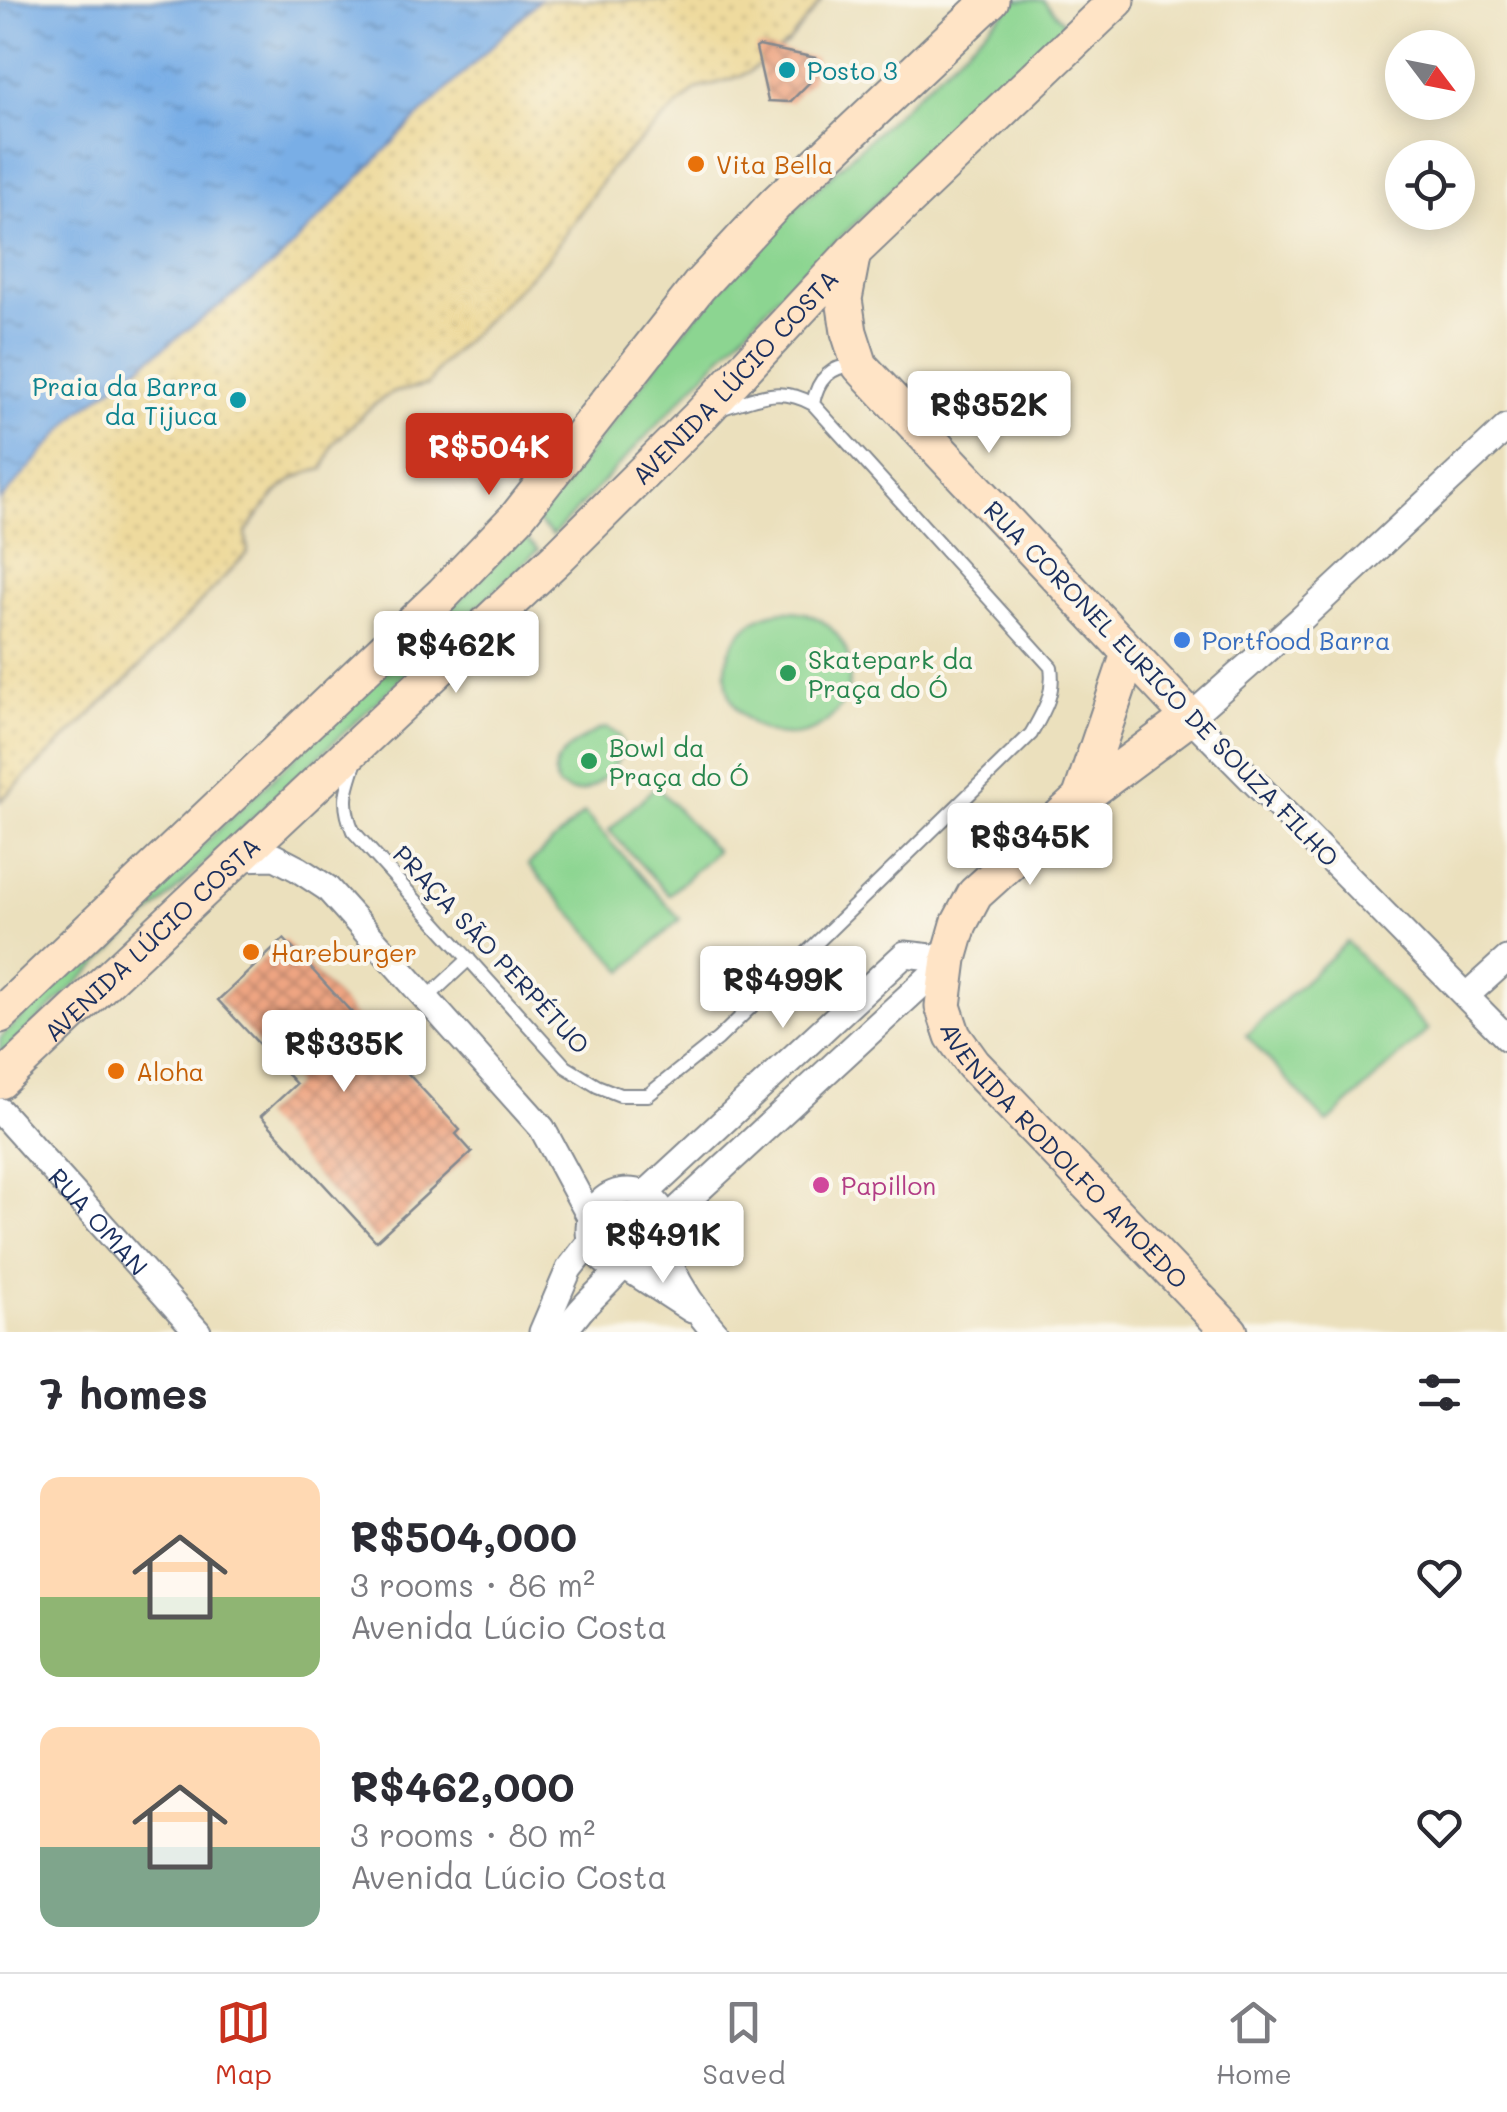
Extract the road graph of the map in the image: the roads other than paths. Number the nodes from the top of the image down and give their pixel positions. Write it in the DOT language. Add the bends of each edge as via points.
graph roads {
  1 [pos="991,0"];
  2 [pos="1117,0"];
  3 [pos="854,252"];
  4 [pos="860,366"];
  5 [pos="813,404"];
  6 [pos="701,415"];
  7 [pos="1507,427"];
  8 [pos="1129,654"];
  9 [pos="1190,717"];
  10 [pos="364,738"];
  11 [pos="1080,799"];
  12 [pos="236,858"];
  13 [pos="469,959"];
  14 [pos="1507,959"];
  15 [pos="949,960"];
  16 [pos="1467,995"];
  17 [pos="427,998"];
  18 [pos="0,1014"];
  19 [pos="1507,1038"];
  20 [pos="0,1081"];
  21 [pos="0,1111"];
  22 [pos="646,1194"];
  23 [pos="666,1220"];
  24 [pos="590,1229"];
  25 [pos="663,1247"];
  26 [pos="624,1269"];
  27 [pos="708,1324"];
  28 [pos="198,1332"];
  29 [pos="542,1332"];
  30 [pos="565,1332"];
  31 [pos="1230,1332"];
  1 -- 18 [label="main road, AVENIDA LÚCIO COSTA" via="775,204 699,286 517,517 443,594"];
  2 -- 3 [label="main road, AVENIDA LÚCIO COSTA"];
  3 -- 4 [label="main road, RUA CORONEL EURICO DE SOUZA FILHO" via="844,299"];
  3 -- 6 [label="main road, AVENIDA LÚCIO COSTA"];
  4 -- 5 [label="lane" via="846,365 822,378"];
  4 -- 8 [label="main road, RUA CORONEL EURICO DE SOUZA FILHO"];
  5 -- 6 [label="lane" via="776,392"];
  5 -- 13 [label="lane, PRAÇA SÃO PERPÉTUO" via="1052,667 1051,698 1031,734 718,1039 648,1096 620,1095 566,1067"];
  6 -- 10 [label="main road, AVENIDA LÚCIO COSTA"];
  7 -- 9 [label="street"];
  8 -- 9 [label="main road, RUA CORONEL EURICO DE SOUZA FILHO"];
  8 -- 11 [label="main road"];
  9 -- 11 [label="main road, AVENIDA RODOLFO AMOEDO"];
  9 -- 16 [label="street, RUA CORONEL EURICO DE SOUZA FILHO"];
  10 -- 12 [label="main road, AVENIDA LÚCIO COSTA"];
  10 -- 13 [label="lane, PRAÇA SÃO PERPÉTUO" via="346,789 344,812 353,831"];
  11 -- 15 [label="main road, AVENIDA RODOLFO AMOEDO" via="975,894"];
  12 -- 17 [label="street" via="274,857 327,888"];
  12 -- 20 [label="main road, AVENIDA LÚCIO COSTA"];
  13 -- 17 [label="lane"];
  14 -- 16 [label="street"];
  15 -- 22 [label="street" via="905,954"];
  15 -- 23 [label="street"];
  15 -- 31 [label="main road, AVENIDA RODOLFO AMOEDO" via="944,1006 972,1064"];
  16 -- 19 [label="street, RUA CORONEL EURICO DE SOUZA FILHO"];
  17 -- 24 [label="street" via="542,1128"];
  21 -- 28 [label="street, RUA OMAN"];
  22 -- 23 [label="street"];
  22 -- 24 [label="street" via="606,1196"];
  23 -- 25 [label="street"];
  24 -- 26 [label="street" via="601,1259"];
  24 -- 29 [label="street"];
  25 -- 26 [label="street" via="649,1263"];
  25 -- 27 [label="street"];
  26 -- 27 [label="street"];
  26 -- 30 [label="street"];
}
